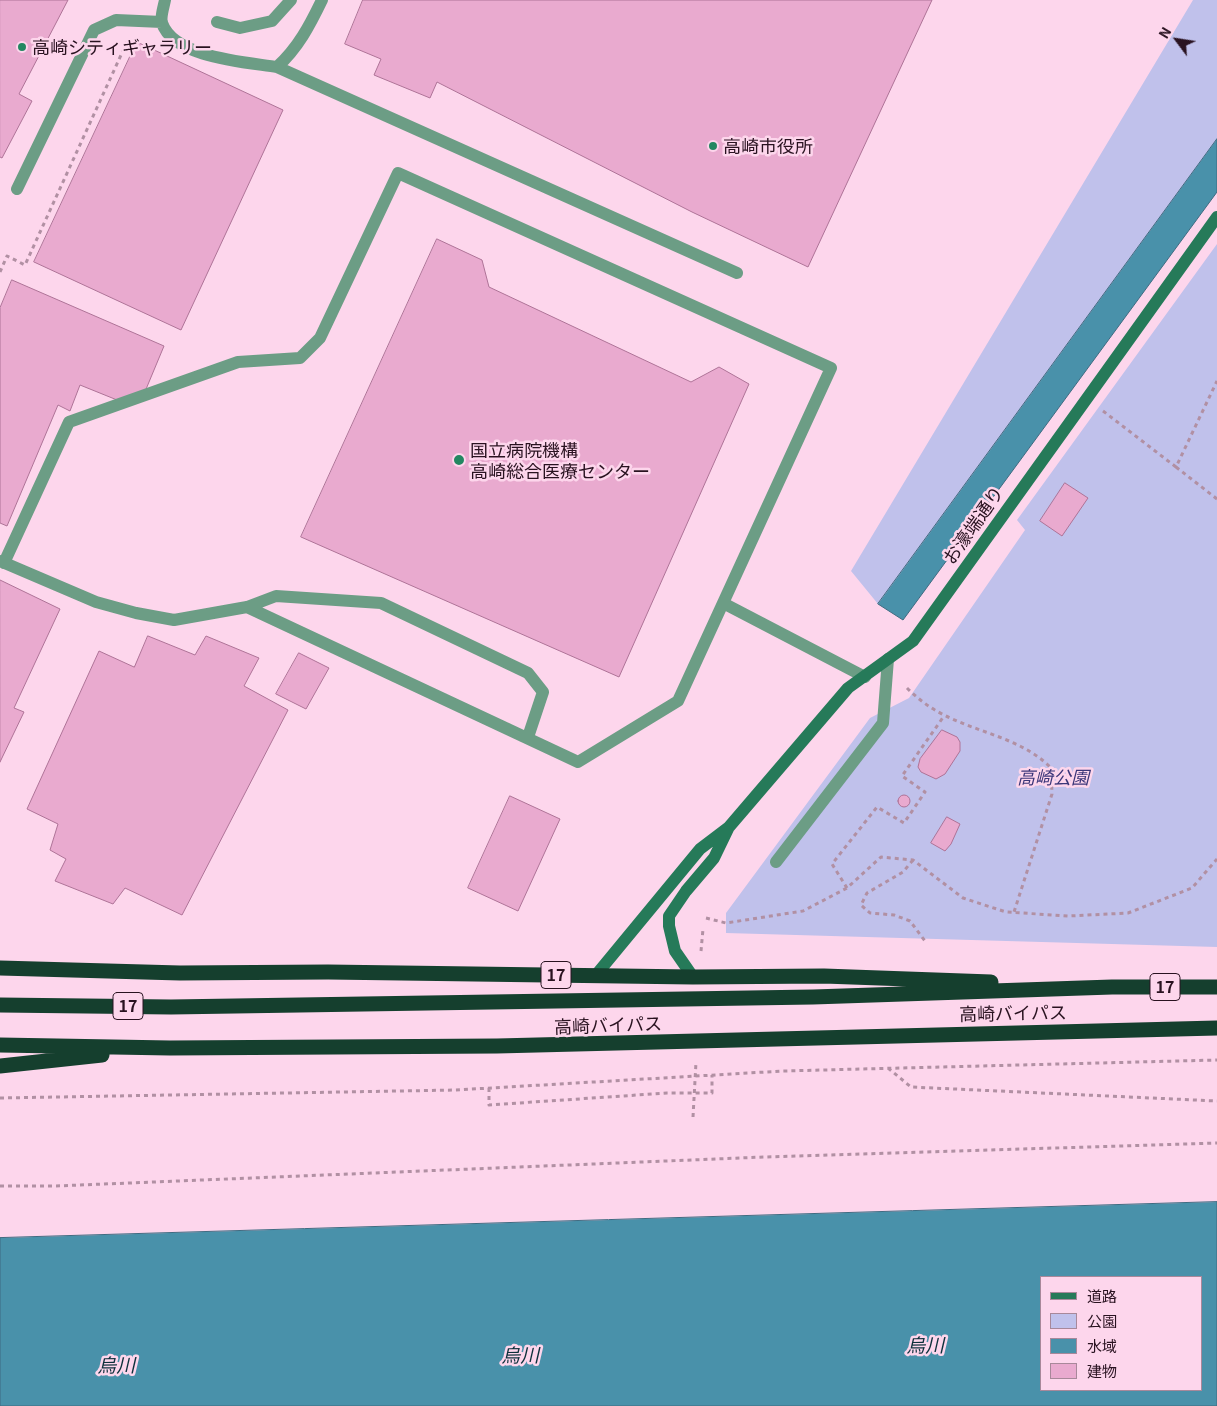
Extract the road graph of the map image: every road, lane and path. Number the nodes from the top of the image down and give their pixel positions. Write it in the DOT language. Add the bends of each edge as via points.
graph roads {
  1 [pos="165,0"];
  2 [pos="291,0"];
  3 [pos="322,0"];
  4 [pos="162,22"];
  5 [pos="217,22"];
  6 [pos="129,37"];
  7 [pos="277,67"];
  8 [pos="17,189"];
  9 [pos="1217,217"];
  10 [pos="0,272"];
  11 [pos="737,273"];
  12 [pos="1217,381"];
  13 [pos="1086,398"];
  14 [pos="1176,467"];
  15 [pos="1217,499"];
  16 [pos="2,562"];
  17 [pos="723,603"];
  18 [pos="247,607"];
  19 [pos="888,659"];
  20 [pos="865,677"];
  21 [pos="905,686"];
  22 [pos="944,716"];
  23 [pos="528,737"];
  24 [pos="729,827"];
  25 [pos="1217,859"];
  26 [pos="913,860"];
  27 [pos="776,862"];
  28 [pos="847,888"];
  29 [pos="1014,912"];
  30 [pos="706,918"];
  31 [pos="925,941"];
  32 [pos="0,968"];
  33 [pos="596,975"];
  34 [pos="693,978"];
  35 [pos="1112,987"];
  36 [pos="1217,988"];
  37 [pos="0,1005"];
  38 [pos="1217,1028"];
  39 [pos="0,1045"];
  40 [pos="170,1048"];
  41 [pos="1217,1060"];
  42 [pos="0,1066"];
  43 [pos="888,1068"];
  44 [pos="712,1075"];
  45 [pos="489,1088"];
  46 [pos="0,1098"];
  47 [pos="1217,1101"];
  48 [pos="1217,1143"];
  49 [pos="0,1186"];
  1 -- 4 [label="lane"];
  2 -- 5 [label="lane" via="272,21 240,28"];
  3 -- 7 [label="lane" via="292,54"];
  4 -- 7 [label="lane" via="173,41 205,53"];
  4 -- 8 [label="lane" via="116,20 94,30"];
  6 -- 10 [label="path" via="25,264 7,256"];
  7 -- 11 [label="lane"];
  9 -- 13 [label="street, お濠端通り"];
  12 -- 14 [label="path"];
  13 -- 14 [label="path"];
  13 -- 19 [label="street, お濠端通り" via="913,641"];
  14 -- 15 [label="path"];
  16 -- 17 [label="lane" via="69,422 238,362 300,358 307,352 320,338 398,173 831,368"];
  16 -- 18 [label="lane" via="96,602 174,620"];
  17 -- 20 [label="lane"];
  17 -- 23 [label="lane" via="678,701 578,762"];
  18 -- 23 [label="lane"];
  18 -- 23 [label="lane" via="276,596 381,602 528,673 543,692"];
  19 -- 20 [label="street, お濠端通り"];
  19 -- 27 [label="lane" via="883,723"];
  20 -- 24 [label="street, お濠端通り" via="848,688"];
  21 -- 22 [label="path"];
  22 -- 28 [label="path" via="902,776 925,792 904,823 878,807 832,864"];
  22 -- 29 [label="path" via="1039,755 1051,768 1052,794"];
  24 -- 33 [label="street" via="700,849"];
  24 -- 34 [label="street" via="714,858 669,916 668,926 675,951"];
  25 -- 29 [label="path" via="1192,888 1128,913 1069,916"];
  26 -- 28 [label="path" via="881,857"];
  26 -- 29 [label="path" via="963,898"];
  26 -- 31 [label="path" via="903,872 867,892 861,905 870,913 894,915 910,921"];
  28 -- 30 [label="path" via="803,911 726,923"];
  32 -- 33 [label="highway, 17" via="180,973"];
  33 -- 34 [label="highway, 17"];
  34 -- 35 [label="highway, 17" via="824,976"];
  35 -- 36 [label="highway, 高崎バイパス / 17"];
  35 -- 37 [label="highway, 高崎バイパス / 17" via="812,998 170,1007"];
  38 -- 40 [label="highway, 高崎バイパス" via="497,1046"];
  39 -- 40 [label="highway, 高崎バイパス"];
  40 -- 42 [label="highway"];
  41 -- 43 [label="path"];
  43 -- 44 [label="path"];
  43 -- 47 [label="path" via="911,1087"];
  44 -- 45 [label="path"];
  44 -- 45 [label="path" via="712,1093 489,1105"];
  45 -- 46 [label="path"];
  48 -- 49 [label="path"];
}
